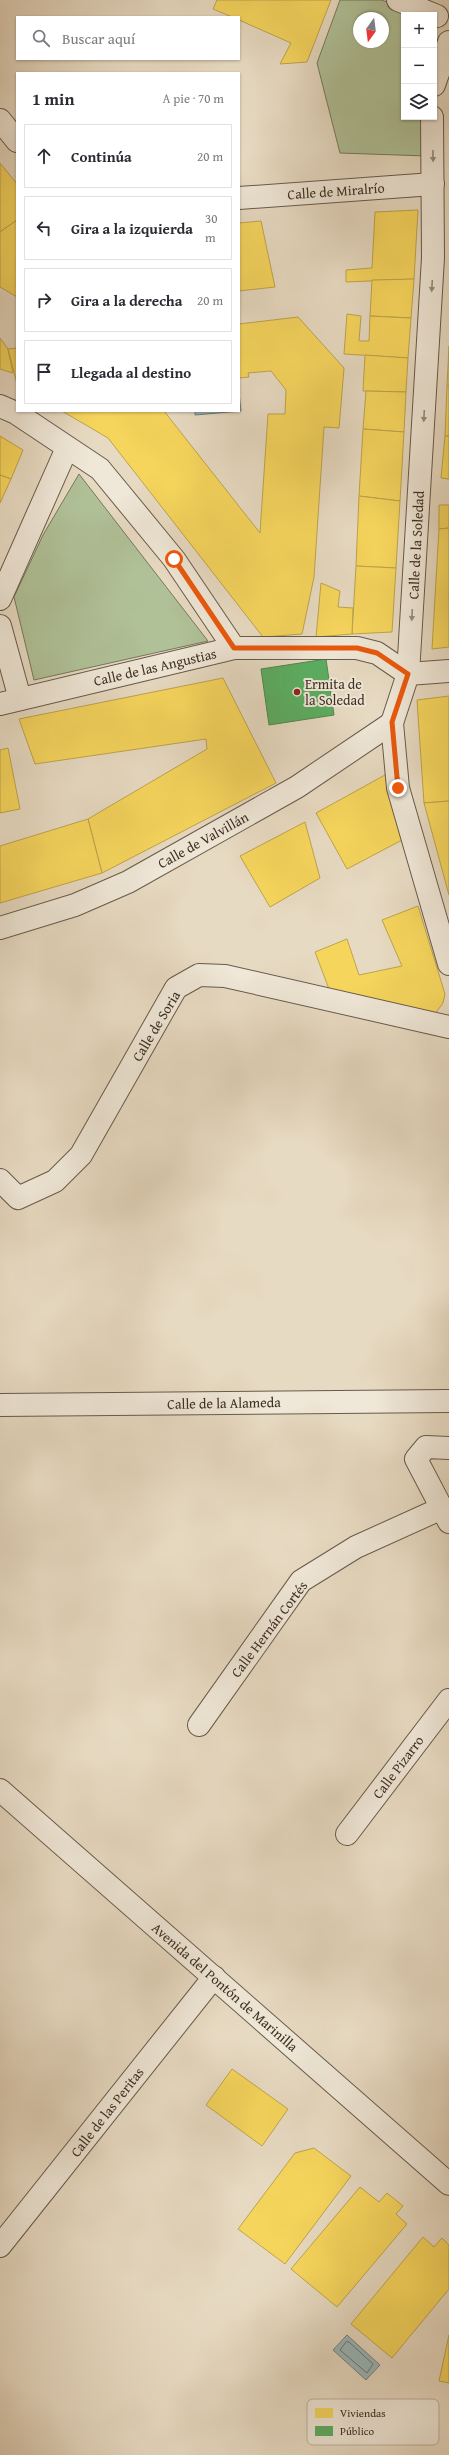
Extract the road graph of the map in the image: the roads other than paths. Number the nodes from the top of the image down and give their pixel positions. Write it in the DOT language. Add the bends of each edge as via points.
graph roads {
  1 [pos="398,0"];
  2 [pos="432,8"];
  3 [pos="449,35"];
  4 [pos="449,42"];
  5 [pos="434,84"];
  6 [pos="0,120"];
  7 [pos="432,120"];
  8 [pos="16,140"];
  9 [pos="433,184"];
  10 [pos="240,198"];
  11 [pos="0,406"];
  12 [pos="67,448"];
  13 [pos="0,599"];
  14 [pos="0,626"];
  15 [pos="234,648"];
  16 [pos="449,671"];
  17 [pos="408,674"];
  18 [pos="10,702"];
  19 [pos="392,722"];
  20 [pos="0,928"];
  21 [pos="449,964"];
  22 [pos="449,1027"];
  23 [pos="0,1180"];
  24 [pos="449,1400"];
  25 [pos="0,1405"];
  26 [pos="449,1448"];
  27 [pos="445,1515"];
  28 [pos="449,1700"];
  29 [pos="198,1725"];
  30 [pos="0,1790"];
  31 [pos="347,1834"];
  32 [pos="214,1977"];
  33 [pos="449,2184"];
  34 [pos="0,2246"];
  1 -- 2 [label="street"];
  2 -- 3 [label="street"];
  4 -- 5 [label="street"];
  6 -- 8 [label="street"];
  7 -- 9 [label="street, Calle de la Soledad, one-way"];
  9 -- 10 [label="street, Calle de Miralrío"];
  9 -- 17 [label="street, Calle de la Soledad, one-way" via="433,258"];
  11 -- 12 [label="street" via="16,413"];
  12 -- 13 [label="street"];
  12 -- 15 [label="street" via="100,469 174,559"];
  14 -- 18 [label="street"];
  15 -- 17 [label="street, Calle de las Angustias" via="357,648 377,653"];
  15 -- 18 [label="street, Calle de las Angustias"];
  16 -- 17 [label="street"];
  17 -- 19 [label="street, Calle de la Soledad"];
  19 -- 20 [label="street, Calle de Valvillán" via="297,787 128,882 76,905"];
  19 -- 21 [label="street, Calle de la Soledad" via="398,788"];
  22 -- 23 [label="street, Calle de Soria" via="225,976 199,974 176,988 82,1155 55,1181 18,1198"];
  24 -- 25 [label="street, Calle de la Alameda"];
  26 -- 27 [label="street" via="426,1447 416,1459"];
  27 -- 29 [label="street, Calle Hernán Cortés" via="356,1547 301,1582"];
  28 -- 31 [label="street, Calle Pizarro"];
  30 -- 32 [label="street, Avenida del Pontón de Marinilla"];
  32 -- 33 [label="street, Avenida del Pontón de Marinilla"];
  32 -- 34 [label="street, Calle de las Peritas"];
}
